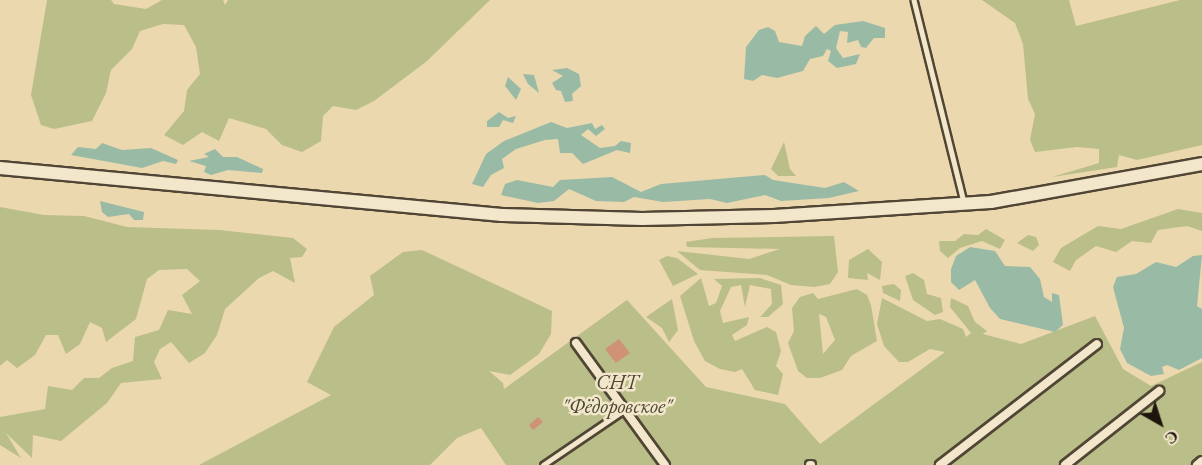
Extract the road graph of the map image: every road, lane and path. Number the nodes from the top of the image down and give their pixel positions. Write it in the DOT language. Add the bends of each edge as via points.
graph roads {
  1 [pos="914,0"];
  2 [pos="1202,164"];
  3 [pos="0,168"];
  4 [pos="965,205"];
  5 [pos="576,343"];
  6 [pos="1097,344"];
  7 [pos="1159,391"];
  8 [pos="624,410"];
  9 [pos="1202,461"];
  10 [pos="543,465"];
  11 [pos="665,465"];
  12 [pos="940,465"];
  13 [pos="1065,465"];
  14 [pos="1197,465"];
  1 -- 4 [label="lane"];
  2 -- 4 [label="main road"];
  3 -- 4 [label="main road" via="502,215 750,217"];
  5 -- 8 [label="street"];
  6 -- 12 [label="street"];
  7 -- 13 [label="street"];
  8 -- 10 [label="lane"];
  8 -- 11 [label="street"];
  9 -- 14 [label="street"];
}
